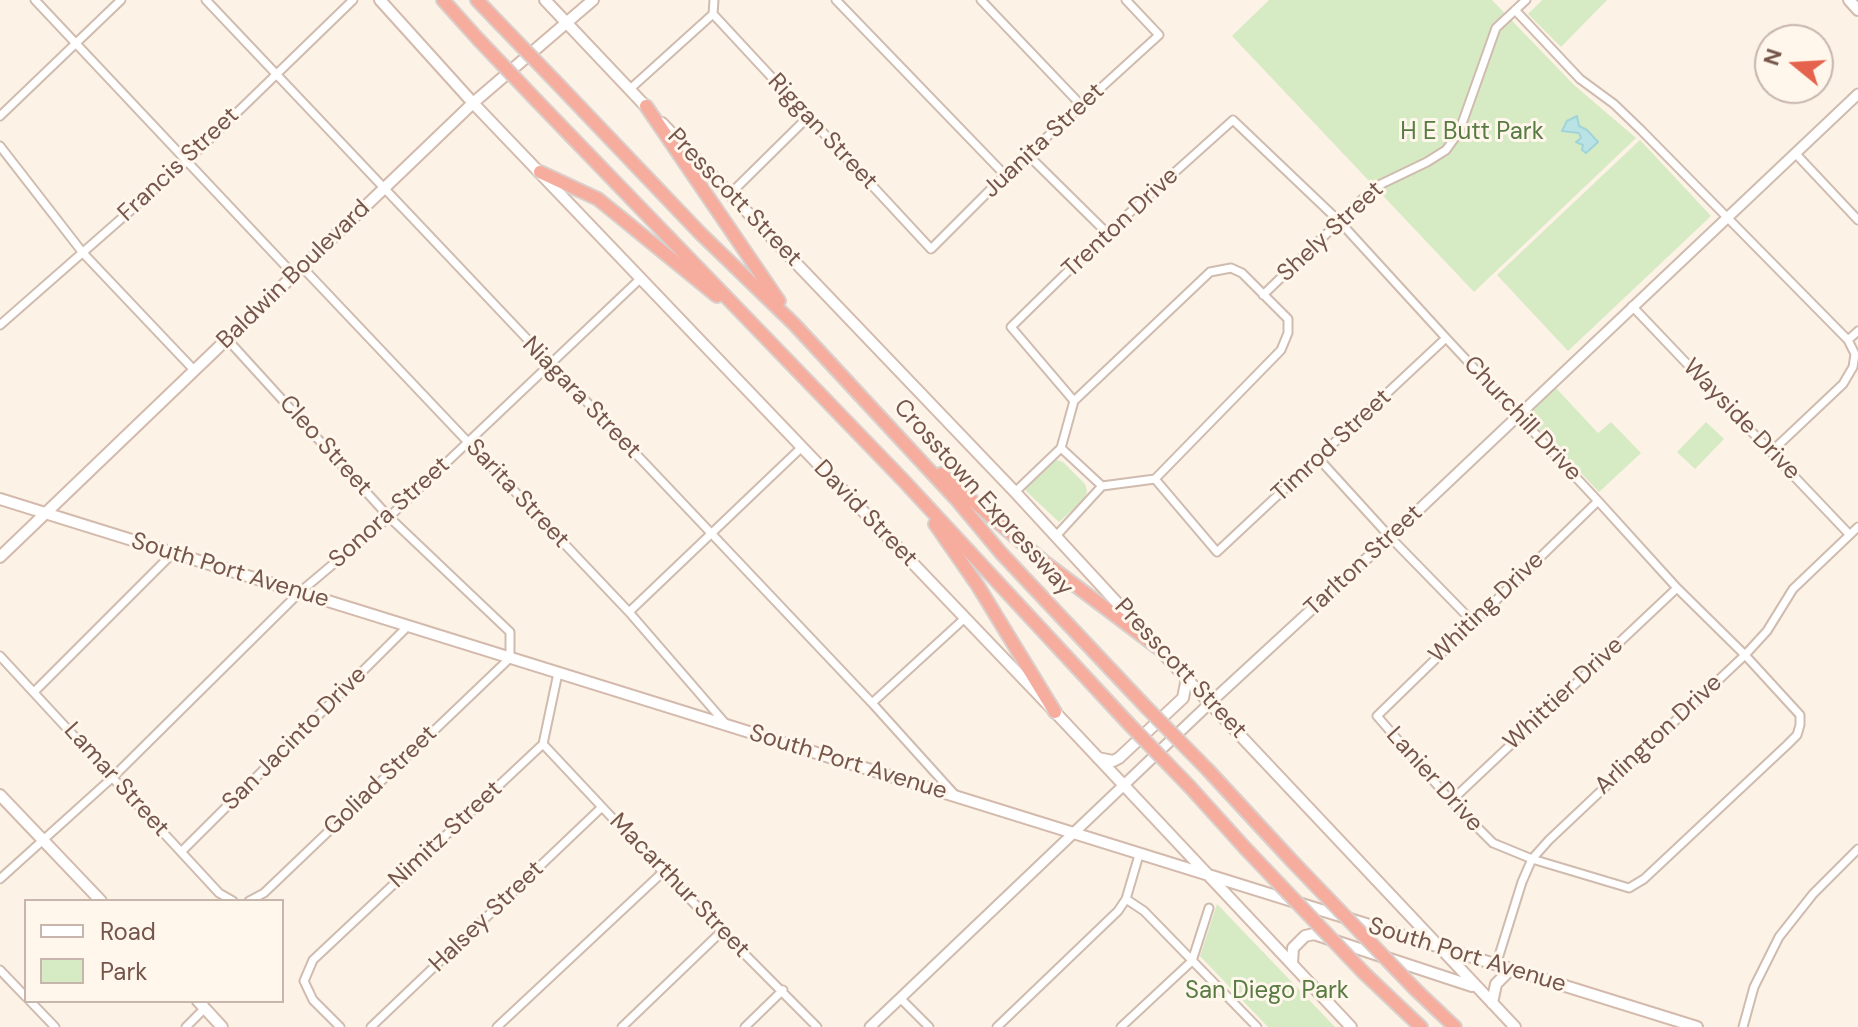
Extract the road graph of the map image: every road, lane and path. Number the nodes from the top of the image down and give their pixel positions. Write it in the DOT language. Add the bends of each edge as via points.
graph roads {
  1 [pos="35,0"];
  2 [pos="121,0"];
  3 [pos="206,0"];
  4 [pos="353,0"];
  5 [pos="380,0"];
  6 [pos="434,0"];
  7 [pos="443,0"];
  8 [pos="477,0"];
  9 [pos="545,0"];
  10 [pos="593,0"];
  11 [pos="714,0"];
  12 [pos="836,0"];
  13 [pos="981,0"];
  14 [pos="1126,0"];
  15 [pos="1526,0"];
  16 [pos="1849,0"];
  17 [pos="1858,9"];
  18 [pos="1515,10"];
  19 [pos="713,14"];
  20 [pos="568,24"];
  21 [pos="474,35"];
  22 [pos="78,43"];
  23 [pos="277,75"];
  24 [pos="630,89"];
  25 [pos="1858,94"];
  26 [pos="473,103"];
  27 [pos="646,106"];
  28 [pos="1082,106"];
  29 [pos="0,116"];
  30 [pos="808,117"];
  31 [pos="1233,120"];
  32 [pos="0,146"];
  33 [pos="1795,153"];
  34 [pos="1029,156"];
  35 [pos="187,161"];
  36 [pos="540,172"];
  37 [pos="1005,175"];
  38 [pos="384,188"];
  39 [pos="730,194"];
  40 [pos="1727,217"];
  41 [pos="1858,220"];
  42 [pos="1340,222"];
  43 [pos="1107,233"];
  44 [pos="931,249"];
  45 [pos="83,253"];
  46 [pos="298,271"];
  47 [pos="640,279"];
  48 [pos="1263,295"];
  49 [pos="1632,306"];
  50 [pos="0,324"];
  51 [pos="794,324"];
  52 [pos="760,330"];
  53 [pos="1858,331"];
  54 [pos="1446,338"];
  55 [pos="227,339"];
  56 [pos="1848,340"];
  57 [pos="549,365"];
  58 [pos="194,370"];
  59 [pos="1074,401"];
  60 [pos="1518,416"];
  61 [pos="899,437"];
  62 [pos="469,443"];
  63 [pos="802,447"];
  64 [pos="1061,448"];
  65 [pos="1771,452"];
  66 [pos="1319,459"];
  67 [pos="1155,479"];
  68 [pos="908,486"];
  69 [pos="1102,486"];
  70 [pos="1015,492"];
  71 [pos="0,499"];
  72 [pos="1598,501"];
  73 [pos="45,513"];
  74 [pos="389,517"];
  75 [pos="1858,527"];
  76 [pos="711,534"];
  77 [pos="1849,534"];
  78 [pos="1056,536"];
  79 [pos="1390,537"];
  80 [pos="173,553"];
  81 [pos="0,557"];
  82 [pos="1677,588"];
  83 [pos="300,592"];
  84 [pos="629,612"];
  85 [pos="965,618"];
  86 [pos="1472,621"];
  87 [pos="408,626"];
  88 [pos="1157,647"];
  89 [pos="1745,655"];
  90 [pos="0,656"];
  91 [pos="510,658"];
  92 [pos="558,673"];
  93 [pos="1187,678"];
  94 [pos="35,691"];
  95 [pos="1211,702"];
  96 [pos="872,703"];
  97 [pos="1055,712"];
  98 [pos="1377,716"];
  99 [pos="727,726"];
  100 [pos="543,744"];
  101 [pos="1096,758"];
  102 [pos="113,777"];
  103 [pos="1123,787"];
  104 [pos="0,795"];
  105 [pos="957,797"];
  106 [pos="1451,801"];
  107 [pos="602,807"];
  108 [pos="1073,834"];
  109 [pos="43,841"];
  110 [pos="1858,849"];
  111 [pos="181,852"];
  112 [pos="1139,855"];
  113 [pos="1532,859"];
  114 [pos="663,872"];
  115 [pos="1208,875"];
  116 [pos="0,879"];
  117 [pos="1629,888"];
  118 [pos="99,899"];
  119 [pos="230,899"];
  120 [pos="253,899"];
  121 [pos="1126,899"];
  122 [pos="1209,908"];
  123 [pos="721,932"];
  124 [pos="1441,947"];
  125 [pos="1192,961"];
  126 [pos="1292,963"];
  127 [pos="1496,965"];
  128 [pos="0,970"];
  129 [pos="1510,970"];
  130 [pos="783,990"];
  131 [pos="1481,991"];
  132 [pos="24,995"];
  133 [pos="900,998"];
  134 [pos="32,1003"];
  135 [pos="1492,1003"];
  136 [pos="202,1005"];
  137 [pos="1252,1025"];
  138 [pos="55,1027"];
  139 [pos="186,1027"];
  140 [pos="222,1027"];
  141 [pos="340,1027"];
  142 [pos="371,1027"];
  143 [pos="497,1027"];
  144 [pos="622,1027"];
  145 [pos="745,1027"];
  146 [pos="817,1027"];
  147 [pos="870,1027"];
  148 [pos="929,1027"];
  149 [pos="997,1027"];
  150 [pos="1121,1027"];
  151 [pos="1351,1027"];
  152 [pos="1421,1027"];
  153 [pos="1455,1027"];
  154 [pos="1515,1027"];
  155 [pos="1697,1027"];
  156 [pos="1743,1027"];
  1 -- 22 [label="street, Sarita Street"];
  2 -- 22 [label="street"];
  3 -- 23 [label="street, Niagara Street"];
  4 -- 23 [label="street, Francis Street"];
  5 -- 26 [label="main road, David Street"];
  6 -- 21 [label="highway"];
  7 -- 21 [label="highway, Crosstown Expressway"];
  8 -- 51 [label="highway, Crosstown Expressway, bridge"];
  9 -- 20 [label="main road, Presscott Street"];
  10 -- 20 [label="main road, Baldwin Boulevard"];
  11 -- 19 [label="street"];
  12 -- 37 [label="street"];
  13 -- 28 [label="street"];
  14 -- 28 [label="street, Juanita Street" via="1159,35"];
  15 -- 18 [label="street, Shely Street"];
  16 -- 17 [label="main road"];
  18 -- 40 [label="street"];
  18 -- 42 [label="street, Shely Street" via="1496,28 1459,132 1446,150 1375,187"];
  19 -- 24 [label="street"];
  19 -- 30 [label="street, Riggan Street"];
  20 -- 24 [label="main road, Presscott Street"];
  20 -- 26 [label="main road, Baldwin Boulevard"];
  21 -- 52 [label="highway, Crosstown Expressway, bridge"];
  22 -- 29 [label="street"];
  22 -- 35 [label="street, Sarita Street"];
  23 -- 35 [label="street, Francis Street"];
  23 -- 38 [label="street, Niagara Street"];
  24 -- 27 [label="main road, Presscott Street"];
  25 -- 33 [label="street, Tarlton Street"];
  26 -- 36 [label="main road, David Street"];
  26 -- 38 [label="main road, Baldwin Boulevard"];
  27 -- 39 [label="main road, Presscott Street"];
  27 -- 51 [label="highway"];
  28 -- 34 [label="street, Juanita Street"];
  30 -- 39 [label="street"];
  30 -- 44 [label="street, Riggan Street"];
  31 -- 42 [label="street, Churchill Drive"];
  31 -- 43 [label="street, Trenton Drive"];
  32 -- 45 [label="street"];
  33 -- 40 [label="street, Tarlton Street"];
  33 -- 41 [label="street"];
  34 -- 37 [label="street, Juanita Street"];
  34 -- 43 [label="street"];
  35 -- 45 [label="street, Francis Street"];
  35 -- 46 [label="street, Sarita Street"];
  36 -- 47 [label="main road, David Street"];
  36 -- 52 [label="highway" via="598,199"];
  37 -- 44 [label="street, Juanita Street"];
  38 -- 46 [label="main road, Baldwin Boulevard"];
  38 -- 57 [label="street, Niagara Street"];
  39 -- 70 [label="main road, Presscott Street"];
  40 -- 49 [label="street, Tarlton Street"];
  40 -- 56 [label="street"];
  42 -- 48 [label="street, Shely Street"];
  42 -- 54 [label="street, Churchill Drive"];
  43 -- 59 [label="street, Trenton Drive" via="1011,327"];
  45 -- 50 [label="street, Francis Street"];
  45 -- 58 [label="street"];
  46 -- 55 [label="main road, Baldwin Boulevard"];
  46 -- 62 [label="street, Sarita Street"];
  47 -- 57 [label="street, Sonora Street"];
  47 -- 63 [label="main road, David Street"];
  48 -- 59 [label="street" via="1231,268 1210,272"];
  48 -- 67 [label="street, Shely Street" via="1288,319 1281,350"];
  49 -- 60 [label="street, Tarlton Street"];
  49 -- 65 [label="street, Wayside Drive"];
  51 -- 61 [label="highway, Crosstown Expressway"];
  52 -- 68 [label="highway, Crosstown Expressway"];
  53 -- 56 [label="street"];
  54 -- 60 [label="street, Churchill Drive"];
  54 -- 66 [label="street, Timrod Street"];
  55 -- 58 [label="main road, Baldwin Boulevard"];
  55 -- 74 [label="street, Cleo Street"];
  56 -- 65 [label="street" via="1855,354 1843,384"];
  57 -- 62 [label="street, Sonora Street"];
  57 -- 76 [label="street, Niagara Street"];
  58 -- 73 [label="main road, Baldwin Boulevard"];
  59 -- 64 [label="street"];
  60 -- 72 [label="street, Churchill Drive"];
  60 -- 79 [label="street, Tarlton Street"];
  61 -- 88 [label="highway" via="1047,564"];
  61 -- 153 [label="highway, Crosstown Expressway, bridge" via="1146,707"];
  62 -- 74 [label="street, Sonora Street"];
  62 -- 84 [label="street, Sarita Street"];
  63 -- 76 [label="street"];
  63 -- 85 [label="main road, David Street"];
  64 -- 69 [label="street"];
  64 -- 70 [label="street"];
  65 -- 77 [label="street, Wayside Drive"];
  66 -- 67 [label="street, Timrod Street" via="1217,552"];
  66 -- 79 [label="street"];
  67 -- 69 [label="street"];
  68 -- 97 [label="highway" via="978,586"];
  68 -- 152 [label="highway, Crosstown Expressway, bridge" via="1245,848"];
  69 -- 78 [label="street"];
  70 -- 78 [label="main road, Presscott Street"];
  71 -- 73 [label="main road, South Port Avenue"];
  72 -- 82 [label="street, Churchill Drive"];
  72 -- 86 [label="street, Whiting Drive"];
  73 -- 80 [label="main road, South Port Avenue"];
  73 -- 81 [label="main road, Baldwin Boulevard"];
  74 -- 83 [label="street, Sonora Street"];
  74 -- 91 [label="street, Cleo Street" via="510,632"];
  75 -- 77 [label="street, Arlington Drive"];
  76 -- 84 [label="street"];
  76 -- 96 [label="street, Niagara Street"];
  77 -- 89 [label="street, Arlington Drive" via="1793,589"];
  78 -- 88 [label="main road, Presscott Street"];
  79 -- 86 [label="street"];
  79 -- 95 [label="street, Tarlton Street"];
  80 -- 83 [label="main road, South Port Avenue"];
  80 -- 94 [label="street"];
  82 -- 89 [label="street, Churchill Drive"];
  82 -- 106 [label="street, Whittier Drive"];
  83 -- 87 [label="main road, South Port Avenue"];
  83 -- 102 [label="street, Sonora Street"];
  84 -- 99 [label="street, Sarita Street"];
  85 -- 96 [label="street"];
  85 -- 97 [label="main road, David Street"];
  86 -- 98 [label="street, Whiting Drive"];
  87 -- 91 [label="main road, South Port Avenue"];
  87 -- 111 [label="street, San Jacinto Drive"];
  88 -- 93 [label="main road, Presscott Street"];
  89 -- 113 [label="street, Arlington Drive"];
  89 -- 117 [label="street, Churchill Drive" via="1800,715 1797,735"];
  90 -- 94 [label="street, Lamar Street"];
  91 -- 92 [label="main road, South Port Avenue"];
  91 -- 120 [label="street, Goliad Street"];
  92 -- 99 [label="main road, South Port Avenue"];
  92 -- 100 [label="street"];
  93 -- 95 [label="main road, Presscott Street"];
  93 -- 101 [label="main road" via="1183,698 1119,758"];
  94 -- 102 [label="street, Lamar Street"];
  95 -- 103 [label="street, Tarlton Street"];
  95 -- 124 [label="main road, Presscott Street"];
  96 -- 105 [label="street, Niagara Street"];
  97 -- 101 [label="main road, David Street"];
  98 -- 106 [label="street, Lanier Drive"];
  99 -- 105 [label="main road, South Port Avenue"];
  100 -- 107 [label="street, Macarthur Street"];
  100 -- 141 [label="street, Nimitz Street" via="313,960 304,981 313,1000"];
  101 -- 103 [label="main road, David Street"];
  102 -- 109 [label="street, Sonora Street"];
  102 -- 111 [label="street, Lamar Street"];
  103 -- 108 [label="street, Tarlton Street"];
  103 -- 115 [label="main road, David Street"];
  104 -- 109 [label="main road"];
  105 -- 108 [label="main road, South Port Avenue"];
  106 -- 113 [label="street, Lanier Drive" via="1493,843"];
  107 -- 114 [label="street, Macarthur Street"];
  107 -- 142 [label="street, Halsey Street"];
  108 -- 112 [label="main road, South Port Avenue"];
  108 -- 133 [label="street, Tarlton Street"];
  109 -- 116 [label="street, Sonora Street"];
  109 -- 118 [label="main road"];
  110 -- 156 [label="street" via="1779,937 1754,987"];
  111 -- 119 [label="street, Lamar Street"];
  112 -- 115 [label="main road, South Port Avenue"];
  112 -- 121 [label="street"];
  113 -- 117 [label="street, Lanier Drive"];
  113 -- 127 [label="street, Arlington Drive"];
  114 -- 123 [label="street, Macarthur Street"];
  114 -- 143 [label="street"];
  115 -- 124 [label="main road, South Port Avenue"];
  115 -- 126 [label="main road, David Street"];
  121 -- 125 [label="street"];
  121 -- 149 [label="street" via="1108,923"];
  122 -- 125 [label="street"];
  123 -- 130 [label="street, Macarthur Street"];
  123 -- 144 [label="street"];
  124 -- 127 [label="main road, South Port Avenue"];
  124 -- 131 [label="main road, Presscott Street"];
  125 -- 137 [label="street"];
  125 -- 150 [label="street"];
  126 -- 131 [label="main road" via="1293,948 1314,934"];
  126 -- 151 [label="main road, David Street"];
  127 -- 129 [label="main road, South Port Avenue"];
  128 -- 132 [label="street"];
  129 -- 135 [label="main road" via="1493,990"];
  129 -- 155 [label="main road, South Port Avenue"];
  130 -- 145 [label="street"];
  130 -- 146 [label="street, Macarthur Street"];
  131 -- 135 [label="main road, Presscott Street"];
  133 -- 147 [label="street, Tarlton Street"];
  133 -- 148 [label="street"];
  134 -- 138 [label="street"];
  135 -- 154 [label="main road, Presscott Street"];
  136 -- 139 [label="street"];
  136 -- 140 [label="main road"];
}
